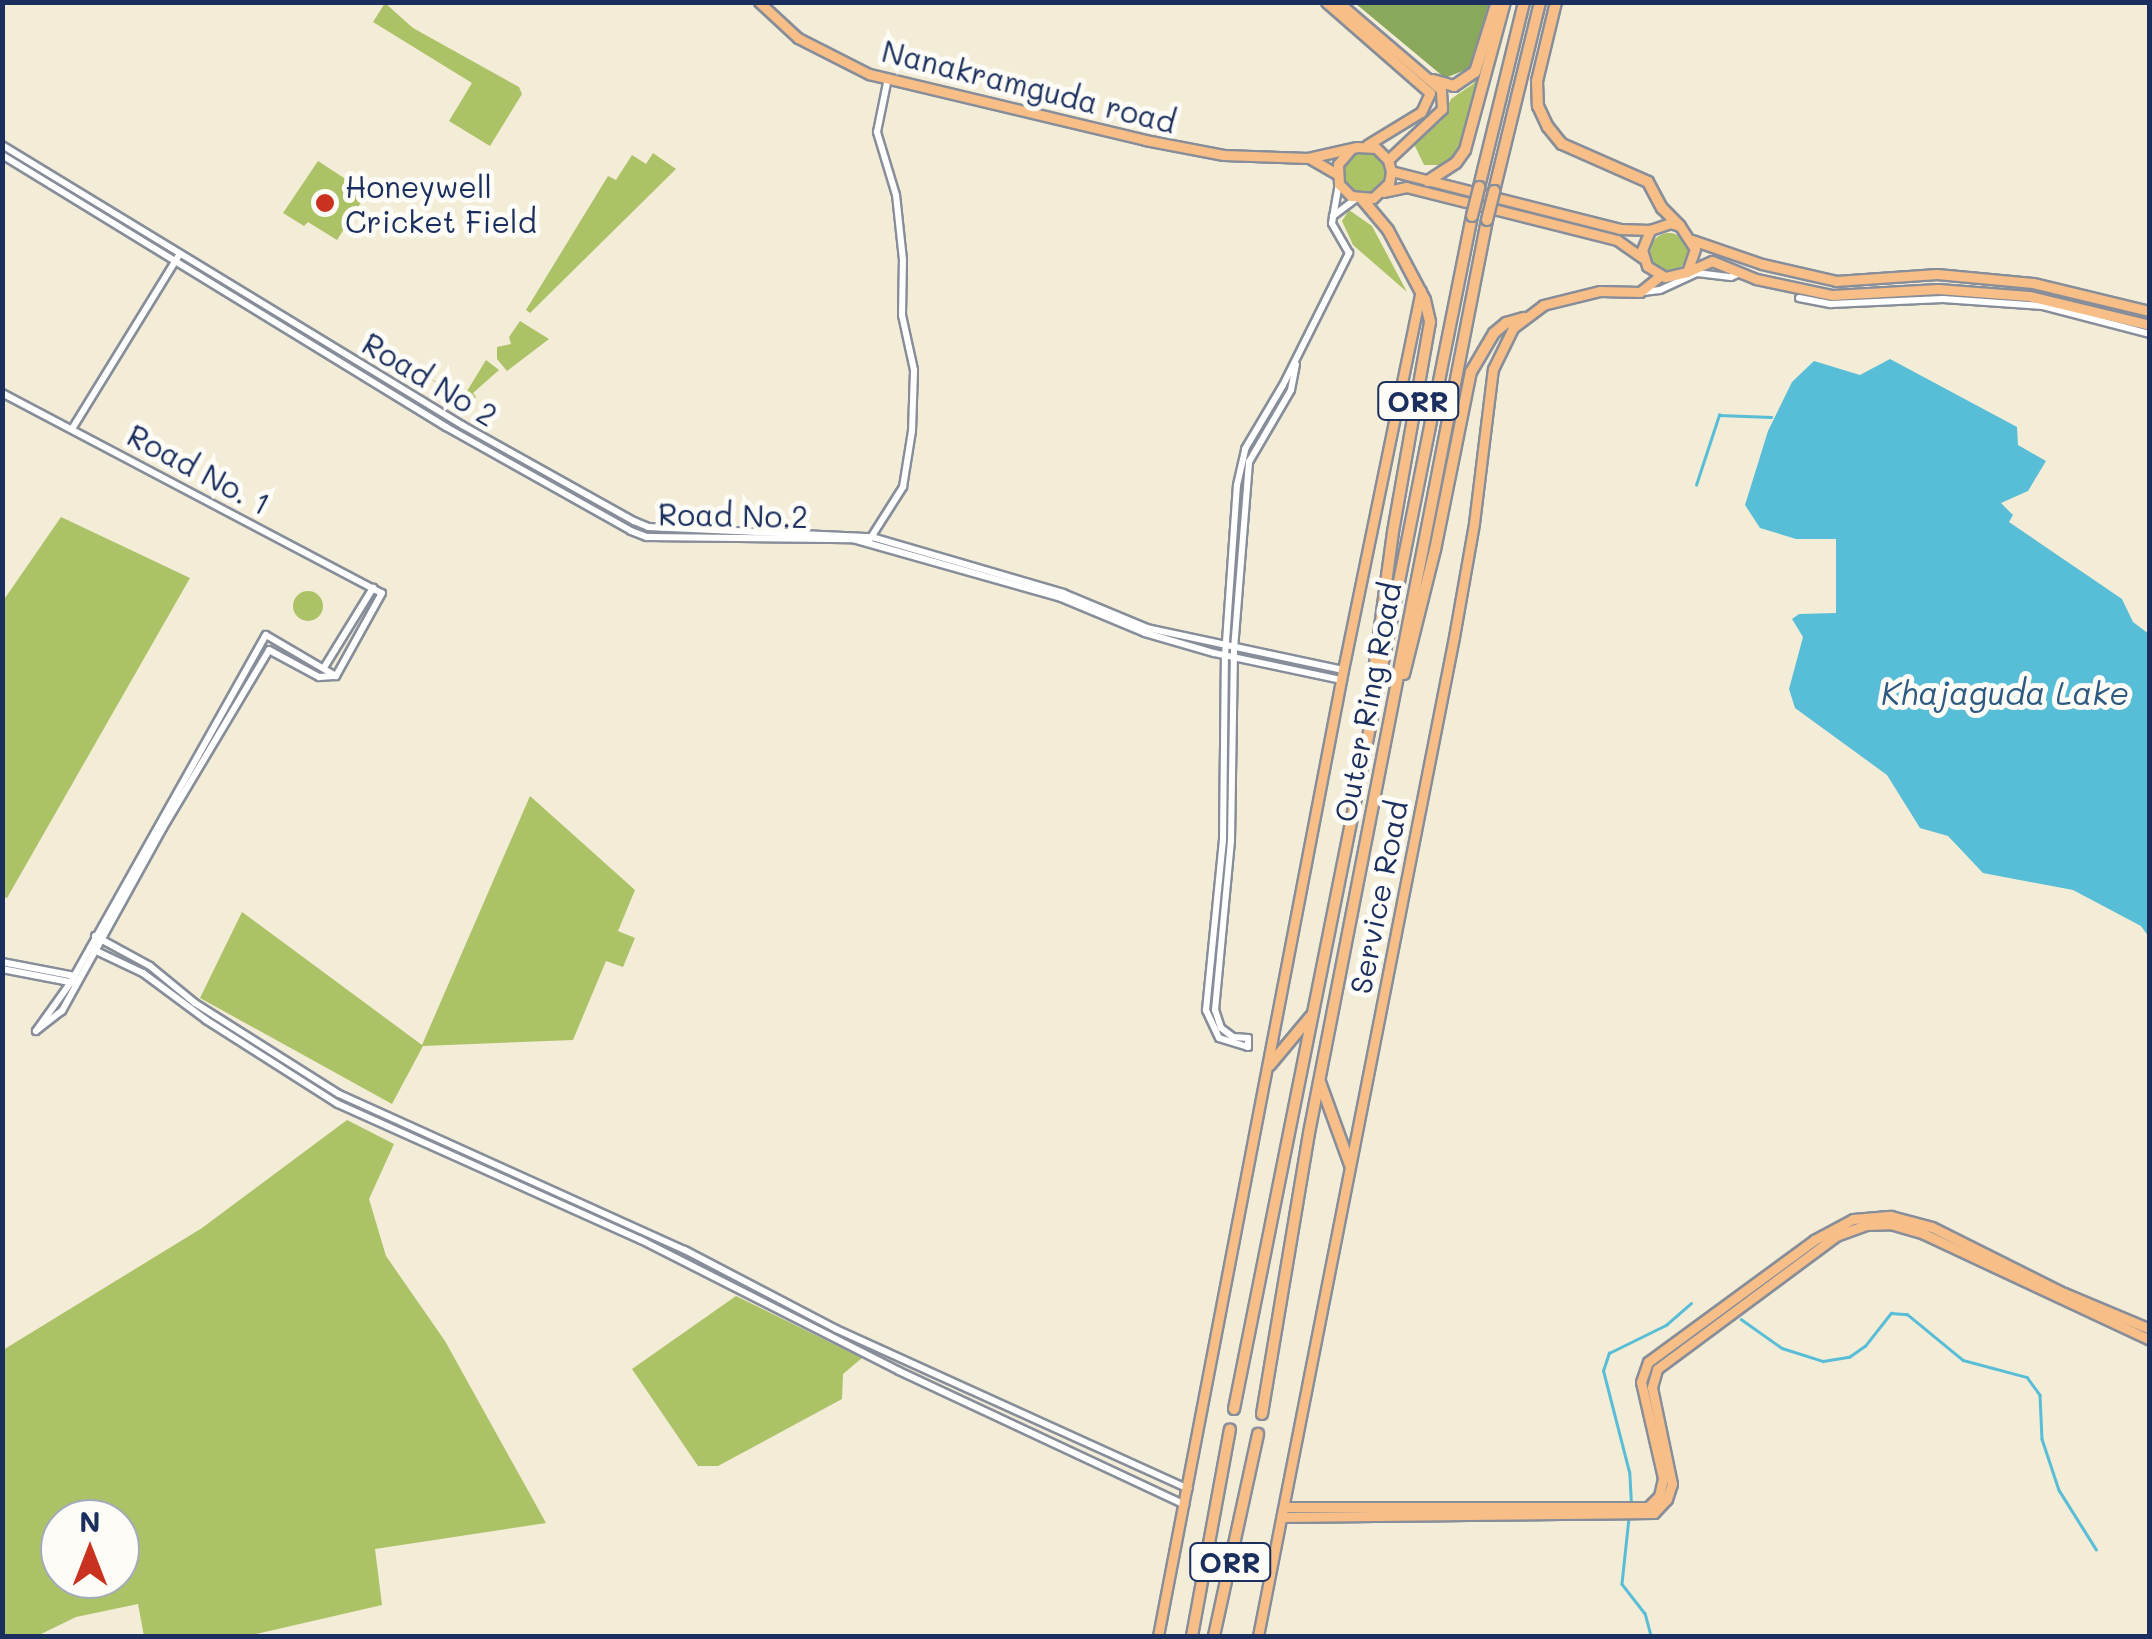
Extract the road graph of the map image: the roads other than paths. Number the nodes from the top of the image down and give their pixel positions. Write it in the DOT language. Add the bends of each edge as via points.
graph roads {
  1 [pos="760,2"];
  2 [pos="1326,2"];
  3 [pos="1338,2"];
  4 [pos="1497,2"];
  5 [pos="1505,2"];
  6 [pos="1524,2"];
  7 [pos="1540,2"];
  8 [pos="1556,2"];
  9 [pos="888,76"];
  10 [pos="1433,80"];
  11 [pos="2,145"];
  12 [pos="1367,146"];
  13 [pos="1351,148"];
  14 [pos="2,154"];
  15 [pos="1308,158"];
  16 [pos="1388,160"];
  17 [pos="1391,171"];
  18 [pos="1338,179"];
  19 [pos="1428,181"];
  20 [pos="1382,192"];
  21 [pos="1360,199"];
  22 [pos="1332,217"];
  23 [pos="1680,226"];
  24 [pos="1650,230"];
  25 [pos="1692,240"];
  26 [pos="178,256"];
  27 [pos="1645,260"];
  28 [pos="1688,272"];
  29 [pos="1742,273"];
  30 [pos="1660,276"];
  31 [pos="1420,290"];
  32 [pos="1640,292"];
  33 [pos="1799,298"];
  34 [pos="2009,299"];
  35 [pos="2150,311"];
  36 [pos="1524,318"];
  37 [pos="2150,325"];
  38 [pos="2150,334"];
  39 [pos="1299,354"];
  40 [pos="2,393"];
  41 [pos="446,426"];
  42 [pos="72,429"];
  43 [pos="1239,470"];
  44 [pos="1248,472"];
  45 [pos="869,540"];
  46 [pos="373,588"];
  47 [pos="1229,652"];
  48 [pos="326,666"];
  49 [pos="1342,675"];
  50 [pos="336,676"];
  51 [pos="1366,743"];
  52 [pos="1385,746"];
  53 [pos="98,938"];
  54 [pos="93,950"];
  55 [pos="2,966"];
  56 [pos="77,980"];
  57 [pos="1211,1005"];
  58 [pos="1313,1014"];
  59 [pos="1270,1065"];
  60 [pos="1320,1081"];
  61 [pos="1350,1164"];
  62 [pos="567,1202"];
  63 [pos="1270,1236"];
  64 [pos="1291,1239"];
  65 [pos="1716,1318"];
  66 [pos="2150,1328"];
  67 [pos="2150,1340"];
  68 [pos="1012,1408"];
  69 [pos="1234,1409"];
  70 [pos="1262,1414"];
  71 [pos="1006,1422"];
  72 [pos="1230,1428"];
  73 [pos="1258,1434"];
  74 [pos="1095,1447"];
  75 [pos="1088,1461"];
  76 [pos="1188,1489"];
  77 [pos="1185,1504"];
  78 [pos="1283,1512"];
  79 [pos="1158,1636"];
  80 [pos="1192,1636"];
  81 [pos="1214,1636"];
  82 [pos="1258,1636"];
  1 -- 9 [label="main road, Nanakramguda road" via="798,38 858,70"];
  2 -- 12 [label="main road" via="1430,93 1421,112"];
  3 -- 10 [label="main road"];
  4 -- 10 [label="highway" via="1475,72 1454,86"];
  5 -- 19 [label="highway" via="1465,150"];
  6 -- 51 [label="highway, Outer Ring Road / ORR, bridge" via="1472,216"];
  7 -- 52 [label="highway, Outer Ring Road / ORR, bridge" via="1487,220"];
  8 -- 23 [label="highway" via="1537,81 1548,127 1562,144 1648,182"];
  9 -- 15 [label="main road, Nanakramguda road" via="1189,150"];
  9 -- 45 [label="street" via="877,132 896,195 902,246 902,315 914,370 912,430 903,487"];
  10 -- 16 [label="main road" via="1442,109"];
  11 -- 26 [label="street, Road No 2"];
  12 -- 13 [label="main road"];
  12 -- 16 [label="main road"];
  13 -- 15 [label="main road"];
  13 -- 18 [label="main road" via="1338,164"];
  14 -- 26 [label="street, Road No 2"];
  15 -- 18 [label="main road"];
  16 -- 17 [label="main road"];
  17 -- 19 [label="main road"];
  17 -- 20 [label="main road"];
  18 -- 21 [label="main road"];
  18 -- 22 [label="street"];
  19 -- 24 [label="main road" via="1620,229"];
  20 -- 21 [label="main road"];
  20 -- 27 [label="main road" via="1406,187 1598,235 1629,244"];
  21 -- 22 [label="street"];
  21 -- 31 [label="highway, ORR" via="1378,213"];
  22 -- 39 [label="street" via="1349,253"];
  23 -- 24 [label="main road"];
  23 -- 25 [label="main road"];
  24 -- 27 [label="main road"];
  25 -- 28 [label="main road"];
  25 -- 35 [label="main road" via="1810,277 1864,281 1937,274 2033,283"];
  26 -- 41 [label="street, Road No 2"];
  26 -- 42 [label="street"];
  26 -- 45 [label="street, Road No 2" via="648,527"];
  27 -- 30 [label="main road"];
  28 -- 29 [label="main road" via="1712,261"];
  28 -- 30 [label="main road"];
  29 -- 32 [label="street" via="1697,274"];
  29 -- 34 [label="main road" via="1832,295 1938,289"];
  30 -- 32 [label="main road"];
  31 -- 49 [label="main road"];
  31 -- 51 [label="highway, ORR" via="1429,314 1428,344 1393,532"];
  32 -- 36 [label="main road" via="1569,296"];
  33 -- 34 [label="street" via="1831,304"];
  34 -- 37 [label="main road" via="2056,301"];
  34 -- 38 [label="street"];
  36 -- 52 [label="highway, ORR" via="1494,333 1471,372"];
  36 -- 61 [label="main road, Service Road" via="1512,328 1493,370 1454,636"];
  39 -- 43 [label="street"];
  39 -- 44 [label="street" via="1291,390"];
  40 -- 42 [label="street, Road No. 1"];
  41 -- 45 [label="street, Road No.2" via="647,537"];
  42 -- 46 [label="street, Road No. 1"];
  43 -- 44 [label="street"];
  43 -- 47 [label="street"];
  44 -- 47 [label="street"];
  45 -- 47 [label="street" via="1063,593"];
  46 -- 48 [label="street"];
  46 -- 50 [label="street, Road No. 1" via="382,593"];
  47 -- 49 [label="street"];
  47 -- 57 [label="street" via="1231,840"];
  48 -- 50 [label="street"];
  48 -- 53 [label="street" via="266,635"];
  49 -- 59 [label="main road"];
  50 -- 53 [label="street" via="319,677 269,650"];
  51 -- 58 [label="highway, Outer Ring Road / ORR"];
  52 -- 60 [label="highway, Outer Ring Road / ORR"];
  53 -- 54 [label="street"];
  53 -- 62 [label="street" via="339,1094"];
  54 -- 56 [label="street"];
  54 -- 62 [label="street" via="143,973 338,1104"];
  55 -- 56 [label="street"];
  56 -- 56 [label="street" via="62,1011 36,1032"];
  57 -- 57 [label="street" via="1221,1028 1248,1038 1248,1047 1215,1034"];
  58 -- 59 [label="highway"];
  58 -- 63 [label="highway, Outer Ring Road / ORR"];
  59 -- 76 [label="main road"];
  60 -- 61 [label="highway"];
  60 -- 64 [label="highway, Outer Ring Road / ORR"];
  61 -- 78 [label="main road, Service Road"];
  62 -- 68 [label="street" via="685,1250 836,1329"];
  62 -- 71 [label="street"];
  63 -- 64 [label="highway"];
  63 -- 69 [label="highway, Outer Ring Road / ORR"];
  64 -- 70 [label="highway, Outer Ring Road / ORR"];
  65 -- 66 [label="main road" via="1830,1230 1891,1216 1932,1227"];
  65 -- 67 [label="main road" via="1836,1236 1890,1224 1948,1244"];
  65 -- 78 [label="main road" via="1649,1362 1641,1378 1663,1478 1654,1503 1630,1511"];
  68 -- 71 [label="street"];
  68 -- 74 [label="street"];
  71 -- 75 [label="street"];
  72 -- 80 [label="highway, ORR"];
  73 -- 81 [label="highway, ORR"];
  74 -- 75 [label="street"];
  74 -- 76 [label="street"];
  75 -- 77 [label="street"];
  76 -- 77 [label="main road"];
  77 -- 79 [label="main road"];
  78 -- 82 [label="main road, Service Road"];
}
